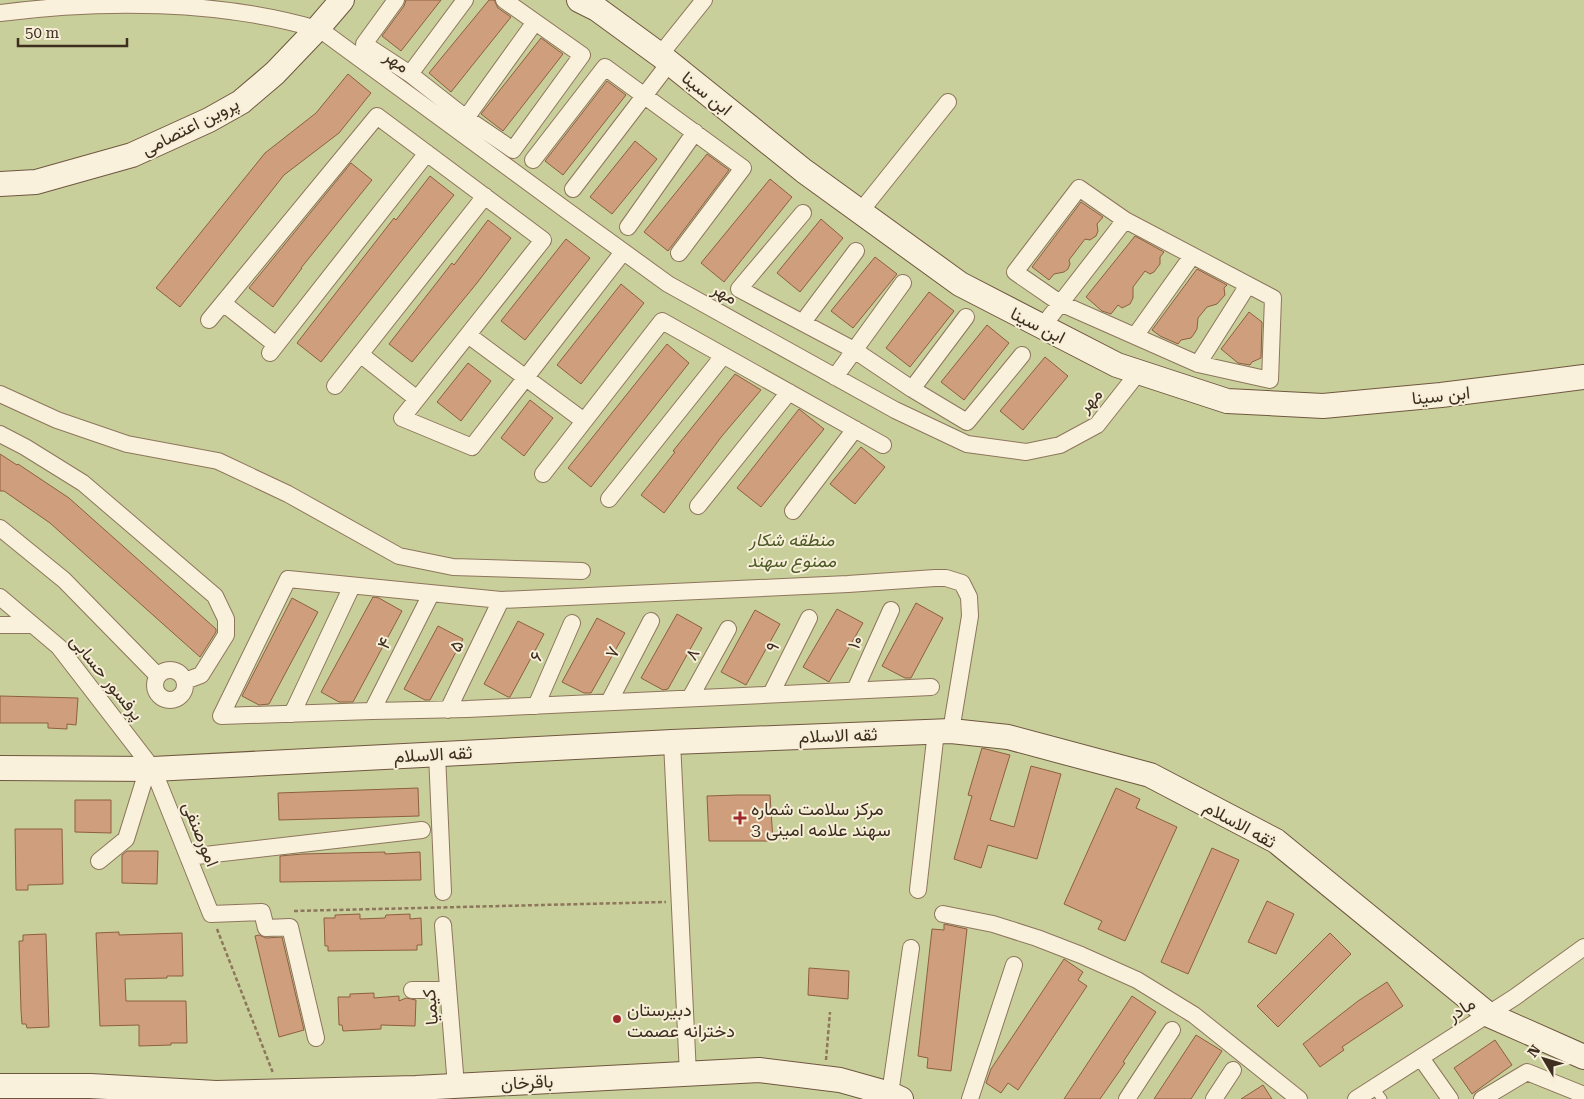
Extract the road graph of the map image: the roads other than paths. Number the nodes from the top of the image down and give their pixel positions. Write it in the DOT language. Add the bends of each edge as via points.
graph roads {
  1 [pos="342,0"];
  2 [pos="396,0"];
  3 [pos="465,0"];
  4 [pos="504,0"];
  5 [pos="579,0"];
  6 [pos="704,0"];
  7 [pos="0,13"];
  8 [pos="535,22"];
  9 [pos="317,28"];
  10 [pos="665,59"];
  11 [pos="410,74"];
  12 [pos="645,95"];
  13 [pos="948,102"];
  14 [pos="466,118"];
  15 [pos="695,132"];
  16 [pos="427,153"];
  17 [pos="533,160"];
  18 [pos="0,184"];
  19 [pos="573,189"];
  20 [pos="485,196"];
  21 [pos="860,212"];
  22 [pos="803,213"];
  23 [pos="1126,220"];
  24 [pos="628,227"];
  25 [pos="856,251"];
  26 [pos="623,252"];
  27 [pos="679,253"];
  28 [pos="1192,256"];
  29 [pos="903,283"];
  30 [pos="1248,285"];
  31 [pos="223,303"];
  32 [pos="1060,303"];
  33 [pos="966,316"];
  34 [pos="209,320"];
  35 [pos="803,322"];
  36 [pos="1042,327"];
  37 [pos="468,335"];
  38 [pos="1136,336"];
  39 [pos="854,350"];
  40 [pos="360,354"];
  41 [pos="1022,355"];
  42 [pos="724,356"];
  43 [pos="1198,364"];
  44 [pos="1138,373"];
  45 [pos="835,377"];
  46 [pos="1584,377"];
  47 [pos="526,378"];
  48 [pos="335,386"];
  49 [pos="912,389"];
  50 [pos="789,392"];
  51 [pos="0,394"];
  52 [pos="417,399"];
  53 [pos="584,422"];
  54 [pos="855,429"];
  55 [pos="0,434"];
  56 [pos="883,445"];
  57 [pos="543,474"];
  58 [pos="609,499"];
  59 [pos="698,506"];
  60 [pos="793,511"];
  61 [pos="0,528"];
  62 [pos="582,571"];
  63 [pos="352,586"];
  64 [pos="431,594"];
  65 [pos="0,597"];
  66 [pos="501,600"];
  67 [pos="891,610"];
  68 [pos="809,618"];
  69 [pos="650,621"];
  70 [pos="572,623"];
  71 [pos="0,625"];
  72 [pos="32,626"];
  73 [pos="728,630"];
  74 [pos="158,676"];
  75 [pos="185,681"];
  76 [pos="930,687"];
  77 [pos="855,690"];
  78 [pos="771,694"];
  79 [pos="690,698"];
  80 [pos="610,702"];
  81 [pos="536,706"];
  82 [pos="448,710"];
  83 [pos="372,711"];
  84 [pos="292,714"];
  85 [pos="943,731"];
  86 [pos="672,742"];
  87 [pos="437,754"];
  88 [pos="0,768"];
  89 [pos="151,768"];
  90 [pos="422,830"];
  91 [pos="188,857"];
  92 [pos="99,861"];
  93 [pos="918,890"];
  94 [pos="443,892"];
  95 [pos="943,914"];
  96 [pos="443,925"];
  97 [pos="1584,947"];
  98 [pos="911,948"];
  99 [pos="1014,965"];
  100 [pos="412,990"];
  101 [pos="448,990"];
  102 [pos="1489,1015"];
  103 [pos="1172,1030"];
  104 [pos="316,1038"];
  105 [pos="1584,1057"];
  106 [pos="1421,1058"];
  107 [pos="1234,1070"];
  108 [pos="688,1074"];
  109 [pos="0,1086"];
  110 [pos="90,1086"];
  111 [pos="456,1086"];
  112 [pos="363,1088"];
  113 [pos="1378,1093"];
  114 [pos="1584,1095"];
  115 [pos="896,1096"];
  116 [pos="127,1099"];
  117 [pos="340,1099"];
  118 [pos="970,1099"];
  119 [pos="1127,1099"];
  120 [pos="1214,1099"];
  121 [pos="1299,1099"];
  122 [pos="1356,1099"];
  123 [pos="1450,1099"];
  124 [pos="1482,1099"];
  1 -- 9 [label="street, پروین اعتصامی"];
  2 -- 11 [label="street" via="364,44"];
  3 -- 11 [label="street"];
  4 -- 8 [label="street"];
  5 -- 10 [label="street, ابن سینا"];
  6 -- 10 [label="street"];
  7 -- 9 [label="street, مهر" via="70,3 144,1 218,6"];
  8 -- 14 [label="street"];
  8 -- 14 [label="street" via="582,55 514,150"];
  9 -- 18 [label="street, پروین اعتصامی" via="275,73 241,102 209,120 132,156 36,182"];
  9 -- 26 [label="street, مهر"];
  10 -- 12 [label="street"];
  10 -- 21 [label="street, ابن سینا"];
  11 -- 14 [label="street"];
  12 -- 15 [label="street"];
  12 -- 17 [label="street" via="605,67"];
  12 -- 19 [label="street"];
  13 -- 21 [label="street"];
  15 -- 24 [label="street"];
  15 -- 27 [label="street" via="743,168"];
  16 -- 20 [label="street"];
  16 -- 31 [label="street" via="377,116"];
  16 -- 31 [label="street" via="273,349"];
  20 -- 37 [label="street" via="543,240"];
  20 -- 40 [label="street"];
  21 -- 36 [label="street, ابن سینا" via="960,284"];
  22 -- 35 [label="street" via="739,289"];
  23 -- 28 [label="street"];
  23 -- 32 [label="street"];
  23 -- 32 [label="street" via="1079,188 1015,272"];
  25 -- 35 [label="street"];
  26 -- 45 [label="street, مهر" via="668,284"];
  26 -- 47 [label="street"];
  28 -- 30 [label="street"];
  28 -- 38 [label="street"];
  29 -- 39 [label="street"];
  30 -- 43 [label="street"];
  30 -- 43 [label="street" via="1273,298 1270,380"];
  31 -- 34 [label="street"];
  32 -- 36 [label="street"];
  32 -- 38 [label="street"];
  33 -- 49 [label="street"];
  35 -- 39 [label="street"];
  36 -- 44 [label="street, ابن سینا" via="1116,366"];
  37 -- 47 [label="street"];
  37 -- 52 [label="street"];
  38 -- 43 [label="street"];
  39 -- 45 [label="street"];
  39 -- 49 [label="street"];
  40 -- 48 [label="street"];
  40 -- 52 [label="street"];
  41 -- 49 [label="street" via="967,422"];
  42 -- 50 [label="street"];
  42 -- 53 [label="street" via="662,321"];
  42 -- 58 [label="street"];
  44 -- 45 [label="street, مهر" via="1097,425 1060,445 1026,452 967,444"];
  44 -- 46 [label="street, ابن سینا" via="1227,401 1323,406"];
  47 -- 52 [label="street" via="472,447 402,418"];
  47 -- 53 [label="street"];
  50 -- 54 [label="street"];
  50 -- 59 [label="street"];
  51 -- 62 [label="street" via="57,420 127,444 218,461 288,494 399,556 452,567"];
  53 -- 57 [label="street"];
  54 -- 56 [label="street"];
  54 -- 60 [label="street"];
  55 -- 75 [label="street" via="83,483 215,596 226,619 226,635 201,675"];
  61 -- 74 [label="street" via="64,580"];
  63 -- 64 [label="street"];
  63 -- 84 [label="street"];
  63 -- 84 [label="street" via="288,579 221,716"];
  64 -- 66 [label="street"];
  64 -- 83 [label="street, ۴"];
  65 -- 72 [label="street, پرفسور حسابی"];
  66 -- 82 [label="street, ۵"];
  66 -- 85 [label="street" via="946,578 962,583 969,597 970,616"];
  67 -- 77 [label="street, ۱۰"];
  68 -- 78 [label="street, ۹"];
  69 -- 80 [label="street, ۷"];
  70 -- 81 [label="street, ۶"];
  71 -- 72 [label="street"];
  72 -- 89 [label="street, پرفسور حسابی" via="59,647"];
  73 -- 79 [label="street, ۸"];
  74 -- 75 [label="street" via="171,670 180,673"];
  74 -- 75 [label="street" via="157,690 168,699 182,694"];
  76 -- 77 [label="street"];
  77 -- 78 [label="street"];
  78 -- 79 [label="street"];
  79 -- 80 [label="street"];
  80 -- 81 [label="street"];
  81 -- 82 [label="street"];
  82 -- 83 [label="street"];
  83 -- 84 [label="street"];
  85 -- 86 [label="street, ثقه الاسلام"];
  85 -- 93 [label="street"];
  85 -- 102 [label="street, ثقه الاسلام" via="1008,737 1150,775 1276,841"];
  86 -- 87 [label="street, ثقه الاسلام"];
  86 -- 108 [label="street"];
  87 -- 89 [label="street, ثقه الاسلام"];
  87 -- 94 [label="street"];
  88 -- 89 [label="street, ثقه الاسلام"];
  89 -- 91 [label="street, امورصنفی"];
  89 -- 92 [label="street" via="126,839"];
  90 -- 91 [label="street"];
  91 -- 104 [label="street, امورصنفی" via="211,914 262,912 266,928 290,926"];
  95 -- 121 [label="street" via="993,924 1037,938 1137,980 1194,1015"];
  96 -- 101 [label="street, کیمیا"];
  97 -- 102 [label="street, مادر"];
  98 -- 115 [label="street"];
  99 -- 118 [label="street"];
  100 -- 101 [label="street"];
  101 -- 111 [label="street, کیمیا"];
  102 -- 105 [label="street, ثقه الاسلام"];
  102 -- 106 [label="street, مادر"];
  103 -- 119 [label="street"];
  106 -- 113 [label="street, مادر"];
  106 -- 123 [label="street"];
  107 -- 120 [label="street"];
  108 -- 111 [label="street, باقرخان"];
  108 -- 115 [label="street, باقرخان" via="759,1070 840,1080"];
  109 -- 110 [label="street, باقرخان"];
  110 -- 112 [label="street, باقرخان" via="216,1093"];
  110 -- 116 [label="street"];
  111 -- 112 [label="street, باقرخان"];
  112 -- 117 [label="street"];
  113 -- 122 [label="street, مادر"];
  114 -- 124 [label="street" via="1527,1072"];
}
